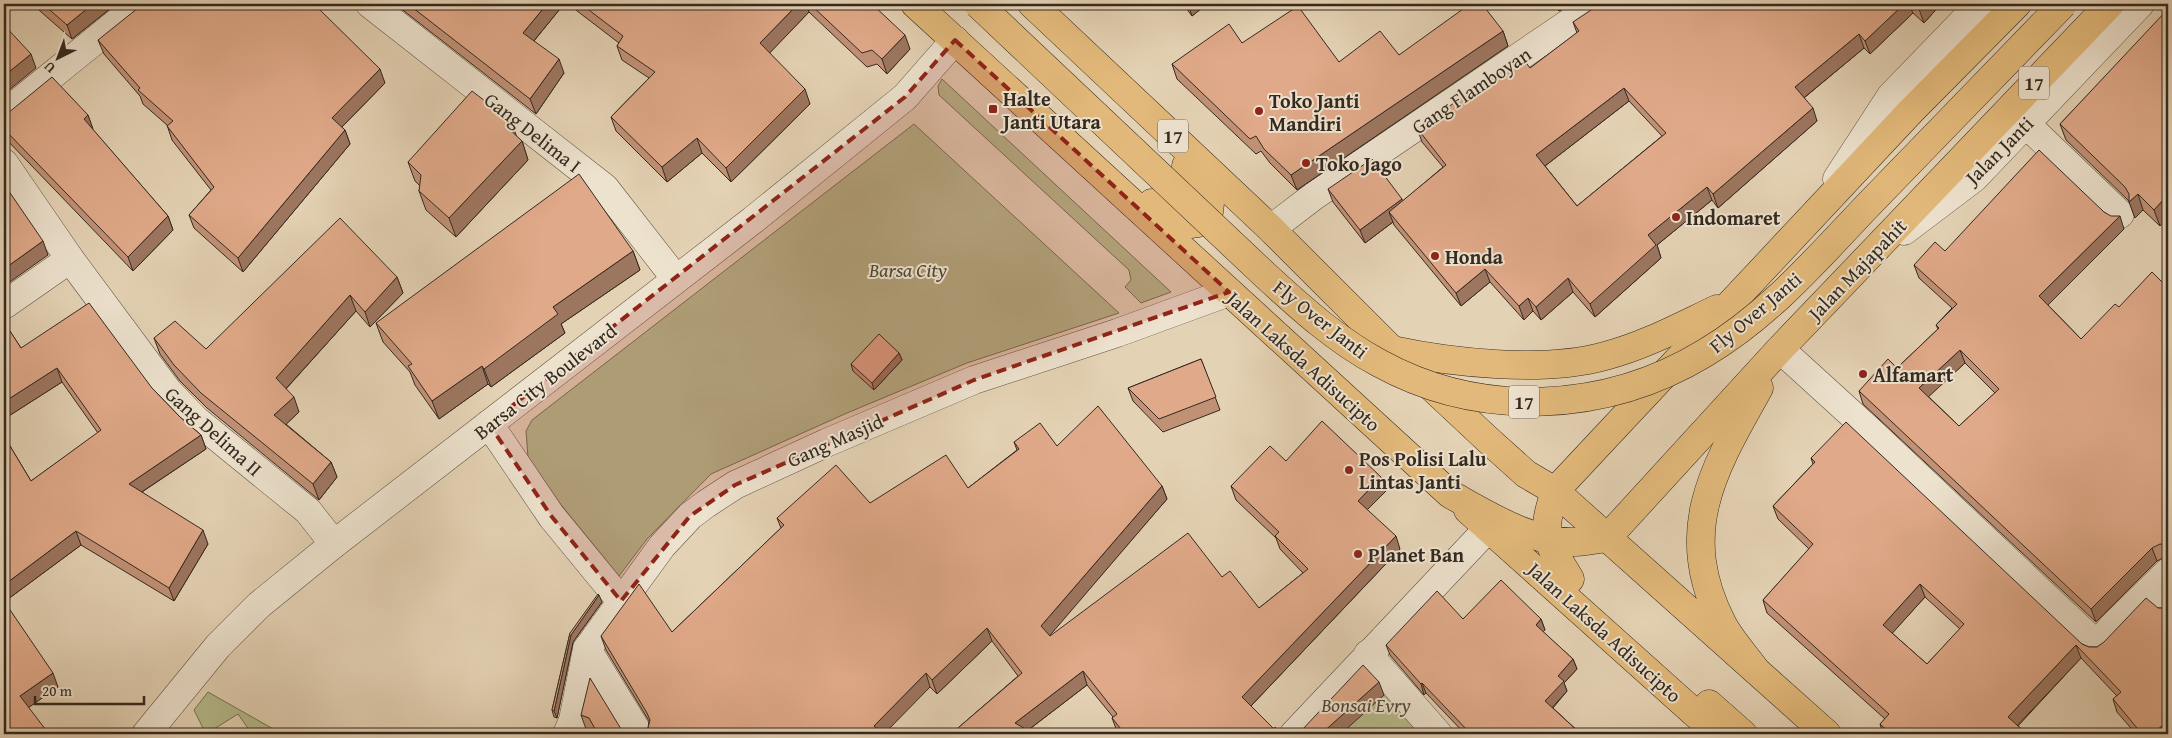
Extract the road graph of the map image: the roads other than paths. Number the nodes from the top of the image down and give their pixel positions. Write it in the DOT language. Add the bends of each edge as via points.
graph roads {
  1 [pos="140,4"];
  2 [pos="370,4"];
  3 [pos="915,4"];
  4 [pos="978,4"];
  5 [pos="1032,4"];
  6 [pos="1597,4"];
  7 [pos="1980,4"];
  8 [pos="2017,4"];
  9 [pos="2063,4"];
  10 [pos="2110,4"];
  11 [pos="2140,4"];
  12 [pos="955,40"];
  13 [pos="1075,44"];
  14 [pos="1022,102"];
  15 [pos="4,114"];
  16 [pos="2026,124"];
  17 [pos="4,163"];
  18 [pos="2120,214"];
  19 [pos="1813,216"];
  20 [pos="1271,229"];
  21 [pos="70,259"];
  22 [pos="1866,259"];
  23 [pos="676,279"];
  24 [pos="1229,292"];
  25 [pos="1732,302"];
  26 [pos="4,305"];
  27 [pos="1780,349"];
  28 [pos="1392,350"];
  29 [pos="489,424"];
  30 [pos="1555,491"];
  31 [pos="1498,524"];
  32 [pos="1607,538"];
  33 [pos="1546,539"];
  34 [pos="334,544"];
  35 [pos="2163,589"];
  36 [pos="620,601"];
  37 [pos="587,649"];
  38 [pos="1368,654"];
  39 [pos="1755,669"];
  40 [pos="146,734"];
  41 [pos="566,734"];
  42 [pos="639,734"];
  43 [pos="1294,734"];
  44 [pos="1438,734"];
  45 [pos="1718,734"];
  46 [pos="1743,734"];
  47 [pos="1827,734"];
  1 -- 15 [label="street"];
  2 -- 23 [label="street, Gang Delima I" via="604,188"];
  3 -- 12 [label="main road, Jalan Laksda Adisucipto"];
  4 -- 9 [label="main road, Fly Over Janti / 17, bridge" via="1265,276 1347,344 1380,364 1459,394 1507,402 1550,402 1595,397 1634,386 1672,371 1736,333 1790,286"];
  5 -- 13 [label="main road, 17"];
  6 -- 20 [label="street, Gang Flamboyan" via="1314,196"];
  7 -- 19 [label="street" via="1891,96"];
  8 -- 19 [label="main road, 17"];
  10 -- 22 [label="main road, Jalan Majapahit / 17"];
  11 -- 16 [label="street, Jalan Janti"];
  12 -- 14 [label="main road, Jalan Laksda Adisucipto"];
  12 -- 23 [label="street, Barsa City Boulevard" via="905,97"];
  13 -- 14 [label="main road" via="1188,169 1207,195 1209,212 1198,223 1180,222"];
  13 -- 20 [label="main road, 17"];
  14 -- 24 [label="main road, Jalan Laksda Adisucipto"];
  16 -- 18 [label="street"];
  16 -- 22 [label="street, Jalan Janti" via="1974,178"];
  17 -- 21 [label="street, Gang Delima II"];
  19 -- 25 [label="main road, 17"];
  20 -- 28 [label="main road, 17"];
  21 -- 26 [label="street"];
  21 -- 34 [label="street, Gang Delima II" via="168,391 196,420 308,510"];
  22 -- 27 [label="main road, Jalan Majapahit / 17"];
  23 -- 29 [label="street, Barsa City Boulevard"];
  24 -- 31 [label="main road, Jalan Laksda Adisucipto" via="1450,494"];
  24 -- 36 [label="street, Gang Masjid" via="974,380 735,485 690,516 662,546"];
  25 -- 28 [label="main road, 17" via="1640,344 1604,356 1570,362 1468,362"];
  25 -- 30 [label="main road, 17"];
  27 -- 32 [label="main road, Jalan Majapahit / 17"];
  27 -- 35 [label="street" via="2097,645 2112,628"];
  27 -- 39 [label="main road" via="1712,478 1704,507 1701,537 1701,565 1710,597 1723,625"];
  28 -- 30 [label="main road, 17" via="1526,474"];
  29 -- 34 [label="street, Barsa City Boulevard"];
  29 -- 36 [label="street" via="552,517"];
  30 -- 32 [label="main road, 17"];
  30 -- 33 [label="main road" via="1546,517"];
  31 -- 33 [label="main road"];
  31 -- 38 [label="street"];
  31 -- 45 [label="main road, Jalan Laksda Adisucipto"];
  32 -- 33 [label="main road" via="1575,542"];
  32 -- 39 [label="main road"];
  33 -- 46 [label="main road, Jalan Laksda Adisucipto" via="1570,579"];
  34 -- 40 [label="street, Barsa City Boulevard" via="239,624"];
  36 -- 37 [label="street, Gang Masjid"];
  37 -- 41 [label="street, Gang Masjid" via="573,720"];
  37 -- 42 [label="street"];
  38 -- 43 [label="street"];
  38 -- 44 [label="street"];
  39 -- 47 [label="main road"];
}
